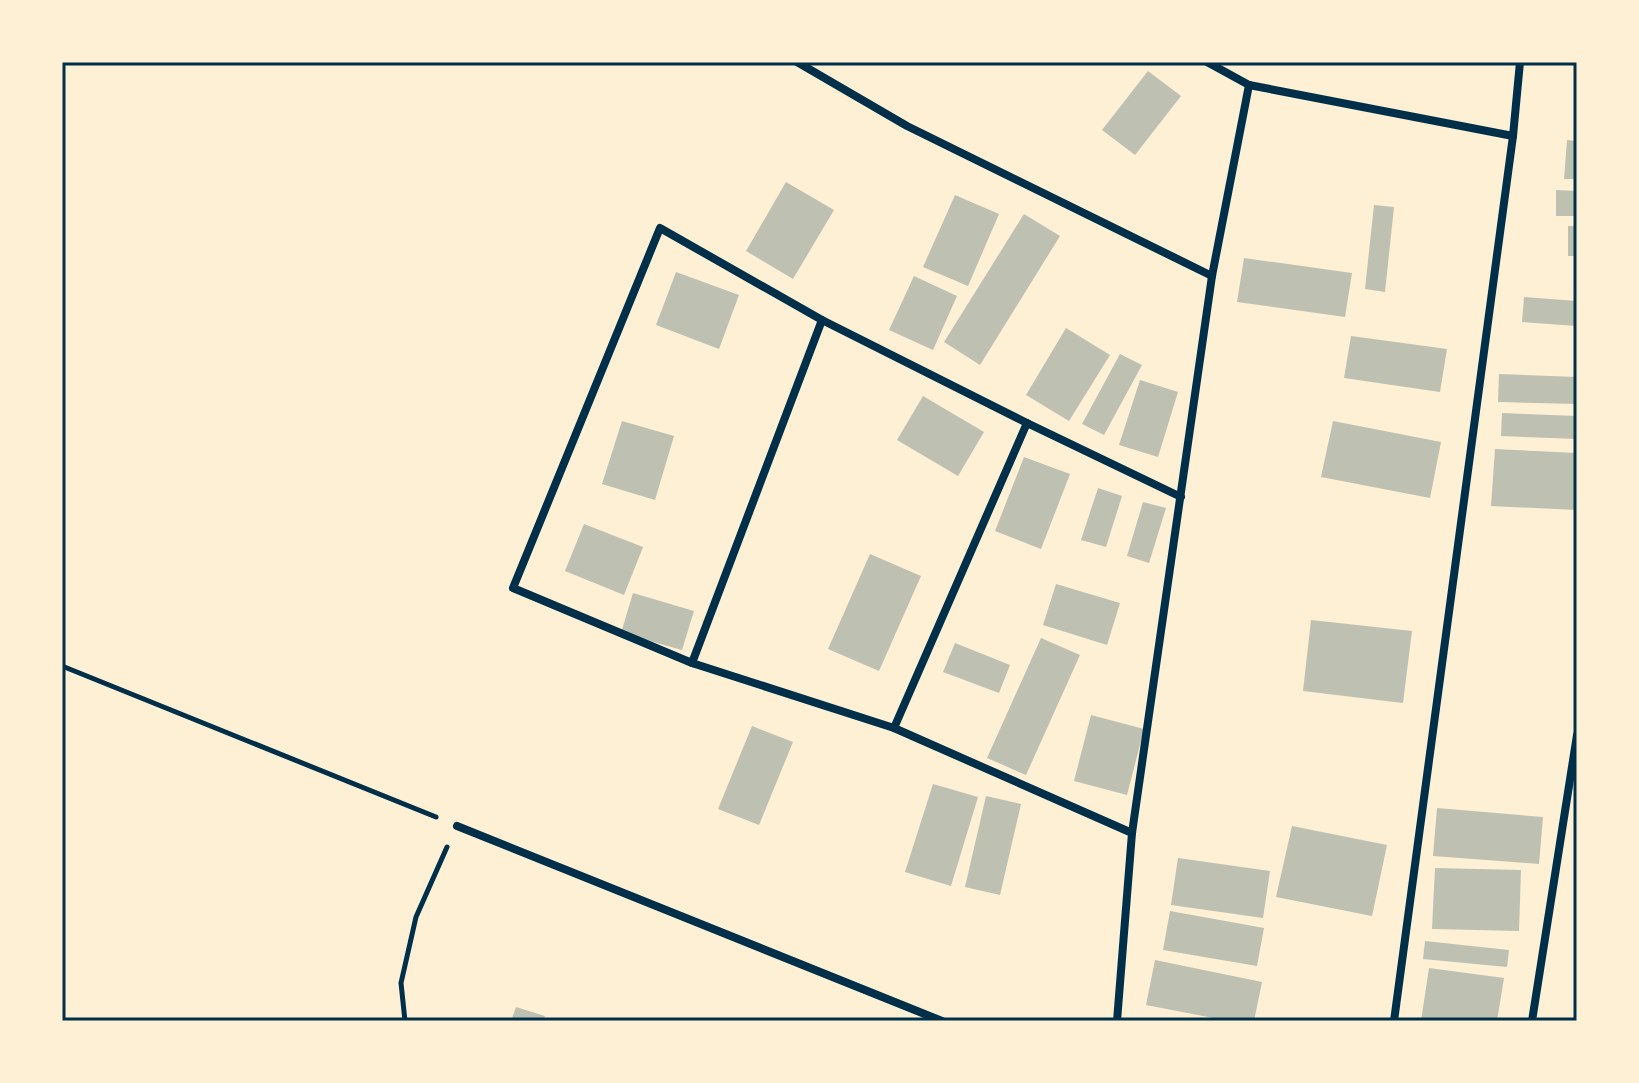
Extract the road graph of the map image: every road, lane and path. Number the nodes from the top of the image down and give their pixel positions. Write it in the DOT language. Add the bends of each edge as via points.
graph roads {
  1 [pos="797,62"];
  2 [pos="1207,62"];
  3 [pos="1520,62"];
  4 [pos="1249,85"];
  5 [pos="1513,136"];
  6 [pos="1212,276"];
  7 [pos="822,320"];
  8 [pos="1027,423"];
  9 [pos="1181,497"];
  10 [pos="692,663"];
  11 [pos="62,666"];
  12 [pos="894,728"];
  13 [pos="1577,735"];
  14 [pos="457,826"];
  15 [pos="1132,833"];
  16 [pos="405,1021"];
  17 [pos="942,1021"];
  18 [pos="1117,1021"];
  19 [pos="1394,1021"];
  20 [pos="1532,1021"];
  1 -- 6 [label="street" via="907,126"];
  2 -- 4 [label="street"];
  3 -- 5 [label="street"];
  4 -- 5 [label="street"];
  4 -- 6 [label="street"];
  5 -- 19 [label="street"];
  6 -- 9 [label="street"];
  7 -- 8 [label="street"];
  7 -- 10 [label="street"];
  7 -- 10 [label="street" via="660,228 513,588"];
  8 -- 9 [label="street"];
  8 -- 12 [label="street"];
  9 -- 15 [label="street"];
  10 -- 12 [label="street"];
  11 -- 14 [label="path"];
  12 -- 15 [label="street"];
  13 -- 20 [label="street"];
  14 -- 16 [label="path" via="416,917 401,983"];
  14 -- 17 [label="street"];
  15 -- 18 [label="street"];
}
